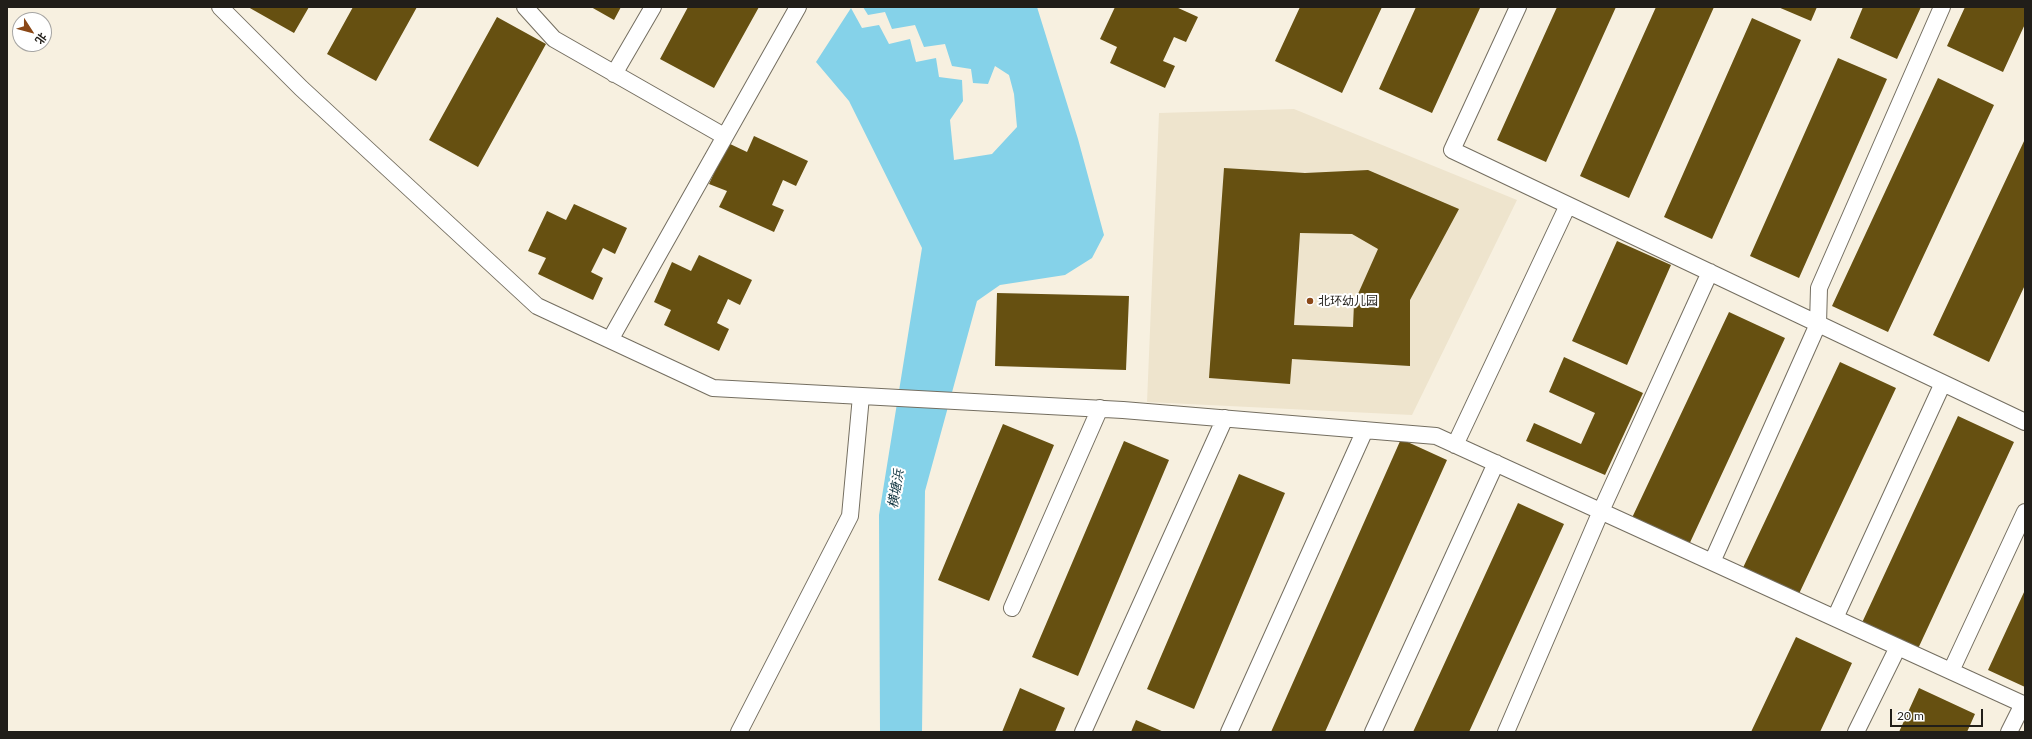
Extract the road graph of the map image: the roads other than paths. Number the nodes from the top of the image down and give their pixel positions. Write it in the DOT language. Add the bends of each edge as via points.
graph roads {
  1 [pos="220,7"];
  2 [pos="525,7"];
  3 [pos="653,7"];
  4 [pos="798,7"];
  5 [pos="1518,7"];
  6 [pos="1942,7"];
  7 [pos="614,74"];
  8 [pos="724,136"];
  9 [pos="1568,205"];
  10 [pos="1710,272"];
  11 [pos="1818,324"];
  12 [pos="610,340"];
  13 [pos="1942,383"];
  14 [pos="861,396"];
  15 [pos="1100,408"];
  16 [pos="1225,418"];
  17 [pos="2025,422"];
  18 [pos="1365,430"];
  19 [pos="1455,445"];
  20 [pos="1496,463"];
  21 [pos="1601,511"];
  22 [pos="2025,512"];
  23 [pos="1712,562"];
  24 [pos="1012,608"];
  25 [pos="1835,618"];
  26 [pos="1898,647"];
  27 [pos="1950,671"];
  28 [pos="2024,705"];
  29 [pos="739,732"];
  30 [pos="1083,732"];
  31 [pos="1228,732"];
  32 [pos="1372,732"];
  33 [pos="1506,732"];
  34 [pos="1856,732"];
  35 [pos="2009,732"];
  1 -- 12 [label="lane" via="301,88 537,306"];
  2 -- 7 [label="lane" via="554,39"];
  3 -- 7 [label="lane"];
  4 -- 8 [label="lane"];
  5 -- 9 [label="lane" via="1452,150"];
  6 -- 11 [label="lane" via="1819,288"];
  7 -- 8 [label="lane"];
  8 -- 12 [label="lane"];
  9 -- 10 [label="lane"];
  9 -- 19 [label="lane"];
  10 -- 11 [label="lane"];
  10 -- 21 [label="lane"];
  11 -- 13 [label="lane"];
  11 -- 23 [label="lane"];
  12 -- 14 [label="lane" via="713,388"];
  13 -- 17 [label="lane"];
  13 -- 25 [label="lane"];
  14 -- 15 [label="lane"];
  14 -- 29 [label="lane" via="850,516"];
  15 -- 16 [label="lane"];
  15 -- 24 [label="lane"];
  16 -- 18 [label="lane"];
  16 -- 30 [label="lane"];
  18 -- 19 [label="lane" via="1436,436"];
  18 -- 31 [label="lane"];
  19 -- 20 [label="lane"];
  20 -- 21 [label="lane"];
  20 -- 32 [label="lane"];
  21 -- 23 [label="lane"];
  21 -- 33 [label="lane"];
  22 -- 27 [label="lane"];
  23 -- 25 [label="lane"];
  25 -- 26 [label="lane"];
  26 -- 27 [label="lane"];
  26 -- 34 [label="lane"];
  27 -- 28 [label="lane"];
  28 -- 35 [label="lane"];
}
